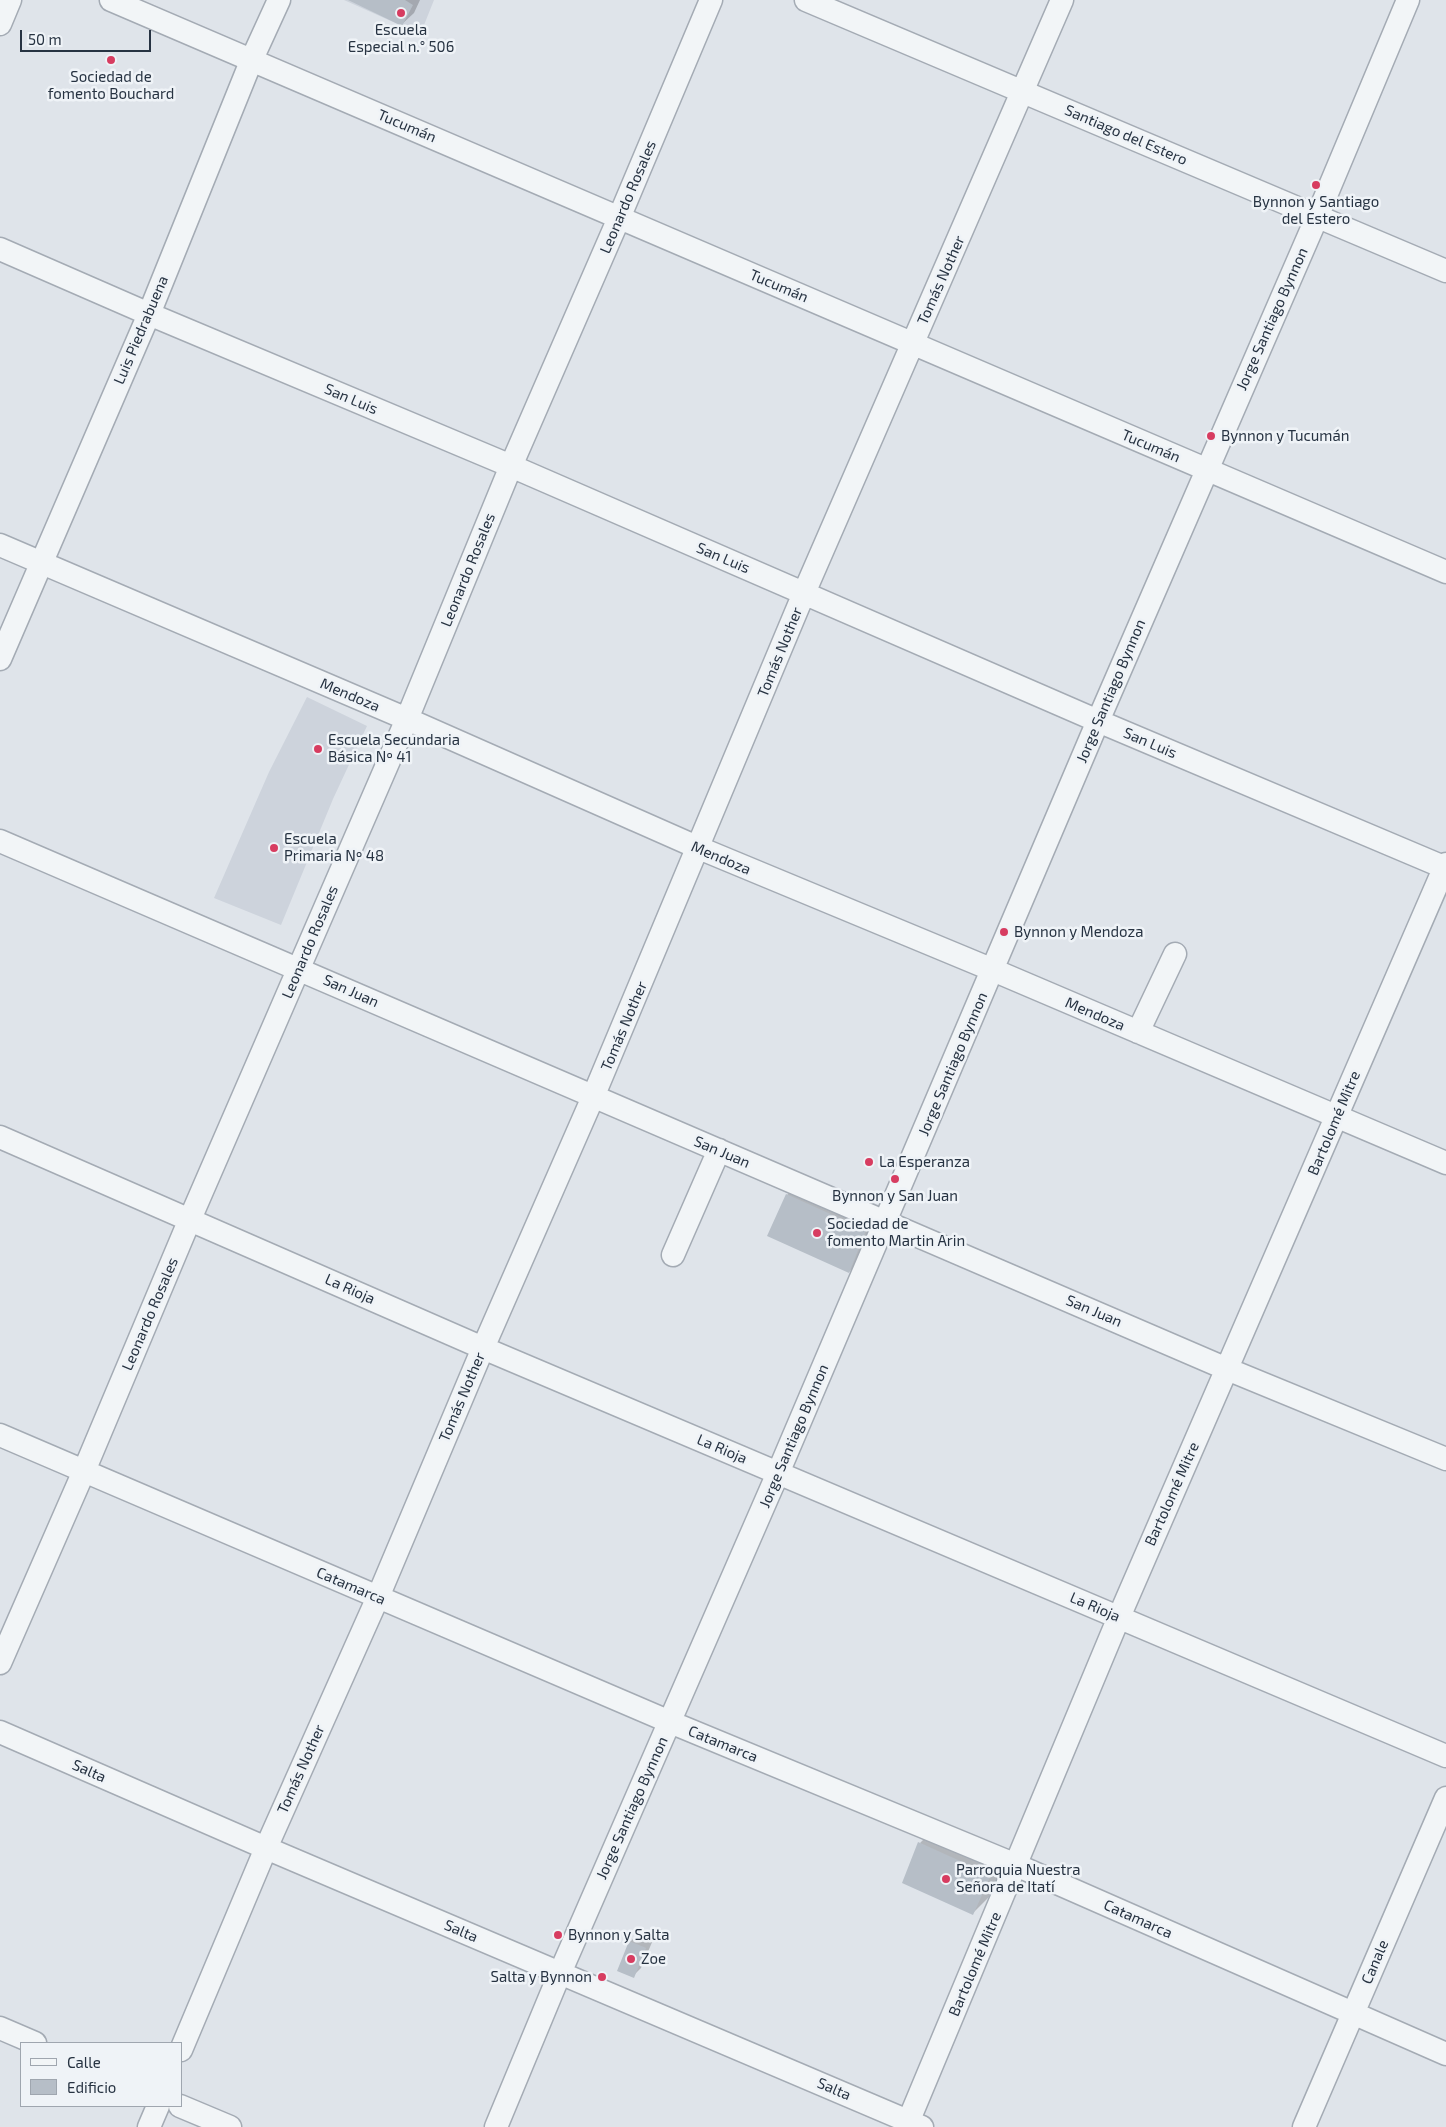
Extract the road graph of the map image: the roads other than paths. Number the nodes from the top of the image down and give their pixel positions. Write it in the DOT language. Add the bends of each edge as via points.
graph roads {
  1 [pos="10,0"];
  2 [pos="111,0"];
  3 [pos="279,0"];
  4 [pos="711,0"];
  5 [pos="806,0"];
  6 [pos="1062,0"];
  7 [pos="1408,0"];
  8 [pos="0,24"];
  9 [pos="252,59"];
  10 [pos="1023,91"];
  11 [pos="1317,217"];
  12 [pos="619,218"];
  13 [pos="0,249"];
  14 [pos="1446,271"];
  15 [pos="149,314"];
  16 [pos="913,343"];
  17 [pos="511,466"];
  18 [pos="1206,470"];
  19 [pos="0,545"];
  20 [pos="40,562"];
  21 [pos="1446,572"];
  22 [pos="804,593"];
  23 [pos="0,659"];
  24 [pos="406,719"];
  25 [pos="1098,721"];
  26 [pos="0,841"];
  27 [pos="699,848"];
  28 [pos="1445,866"];
  29 [pos="1174,954"];
  30 [pos="298,968"];
  31 [pos="992,970"];
  32 [pos="1138,1032"];
  33 [pos="594,1097"];
  34 [pos="1337,1117"];
  35 [pos="0,1137"];
  36 [pos="719,1150"];
  37 [pos="1446,1163"];
  38 [pos="190,1219"];
  39 [pos="886,1221"];
  40 [pos="673,1255"];
  41 [pos="483,1348"];
  42 [pos="1227,1369"];
  43 [pos="0,1435"];
  44 [pos="1446,1459"];
  45 [pos="84,1472"];
  46 [pos="778,1473"];
  47 [pos="378,1597"];
  48 [pos="1119,1617"];
  49 [pos="0,1663"];
  50 [pos="670,1722"];
  51 [pos="0,1732"];
  52 [pos="1446,1756"];
  53 [pos="1446,1798"];
  54 [pos="266,1848"];
  55 [pos="1016,1865"];
  56 [pos="560,1973"];
  57 [pos="1353,2014"];
  58 [pos="0,2028"];
  59 [pos="33,2042"];
  60 [pos="182,2048"];
  61 [pos="1446,2054"];
  62 [pos="158,2107"];
  63 [pos="182,2107"];
  64 [pos="912,2125"];
  65 [pos="149,2127"];
  66 [pos="230,2127"];
  67 [pos="496,2127"];
  68 [pos="1304,2127"];
  1 -- 8 [label="street"];
  2 -- 9 [label="street, Tucumán"];
  3 -- 9 [label="street, Luis Piedrabuena"];
  4 -- 12 [label="street, Leonardo Rosales"];
  5 -- 10 [label="street, Santiago del Estero"];
  6 -- 10 [label="street, Tomás Nother"];
  7 -- 11 [label="street, Jorge Santiago Bynnon"];
  9 -- 12 [label="street, Tucumán"];
  9 -- 15 [label="street, Luis Piedrabuena"];
  10 -- 11 [label="street, Santiago del Estero"];
  10 -- 16 [label="street, Tomás Nother"];
  11 -- 14 [label="street, Santiago del Estero"];
  11 -- 18 [label="street, Jorge Santiago Bynnon"];
  12 -- 16 [label="street, Tucumán"];
  12 -- 17 [label="street, Leonardo Rosales"];
  13 -- 15 [label="street, San Luis"];
  15 -- 17 [label="street, San Luis"];
  15 -- 20 [label="street, Luis Piedrabuena"];
  16 -- 18 [label="street, Tucumán"];
  16 -- 22 [label="street, Tomás Nother"];
  17 -- 22 [label="street, San Luis"];
  17 -- 24 [label="street, Leonardo Rosales"];
  18 -- 21 [label="street, Tucumán"];
  18 -- 25 [label="street, Jorge Santiago Bynnon"];
  19 -- 20 [label="street, Mendoza"];
  20 -- 23 [label="street, Luis Piedrabuena"];
  20 -- 24 [label="street, Mendoza"];
  22 -- 25 [label="street, San Luis"];
  22 -- 27 [label="street, Tomás Nother"];
  24 -- 27 [label="street, Mendoza"];
  24 -- 30 [label="street, Leonardo Rosales"];
  25 -- 28 [label="street, San Luis"];
  25 -- 31 [label="street, Jorge Santiago Bynnon"];
  26 -- 30 [label="street, San Juan"];
  27 -- 31 [label="street, Mendoza"];
  27 -- 33 [label="street, Tomás Nother"];
  28 -- 34 [label="street, Bartolomé Mitre"];
  29 -- 32 [label="street"];
  30 -- 33 [label="street, San Juan"];
  30 -- 38 [label="street, Leonardo Rosales"];
  31 -- 32 [label="street, Mendoza"];
  31 -- 39 [label="street, Jorge Santiago Bynnon"];
  32 -- 34 [label="street, Mendoza"];
  33 -- 36 [label="street, San Juan"];
  33 -- 41 [label="street, Tomás Nother"];
  34 -- 37 [label="street, Mendoza"];
  34 -- 42 [label="street, Bartolomé Mitre"];
  35 -- 38 [label="street, La Rioja"];
  36 -- 39 [label="street, San Juan"];
  36 -- 40 [label="street"];
  38 -- 41 [label="street, La Rioja"];
  38 -- 45 [label="street, Leonardo Rosales"];
  39 -- 42 [label="street, San Juan"];
  39 -- 46 [label="street, Jorge Santiago Bynnon"];
  41 -- 46 [label="street, La Rioja"];
  41 -- 47 [label="street, Tomás Nother"];
  42 -- 44 [label="street, San Juan"];
  42 -- 48 [label="street, Bartolomé Mitre"];
  43 -- 45 [label="street, Catamarca"];
  45 -- 47 [label="street, Catamarca"];
  45 -- 49 [label="street, Leonardo Rosales"];
  46 -- 48 [label="street, La Rioja"];
  46 -- 50 [label="street, Jorge Santiago Bynnon"];
  47 -- 50 [label="street, Catamarca"];
  47 -- 54 [label="street, Tomás Nother"];
  48 -- 52 [label="street, La Rioja"];
  48 -- 55 [label="street, Bartolomé Mitre"];
  50 -- 55 [label="street, Catamarca"];
  50 -- 56 [label="street, Jorge Santiago Bynnon"];
  51 -- 54 [label="street, Salta"];
  53 -- 57 [label="street, Canale"];
  54 -- 56 [label="street, Salta"];
  54 -- 60 [label="street, Tomás Nother"];
  55 -- 57 [label="street, Catamarca"];
  55 -- 64 [label="street, Bartolomé Mitre"];
  56 -- 64 [label="street, Salta"];
  56 -- 67 [label="street, Jorge Santiago Bynnon"];
  57 -- 61 [label="street, Catamarca"];
  57 -- 68 [label="street, Canale"];
  58 -- 59 [label="street"];
  62 -- 65 [label="street"];
  63 -- 66 [label="street"];
}
